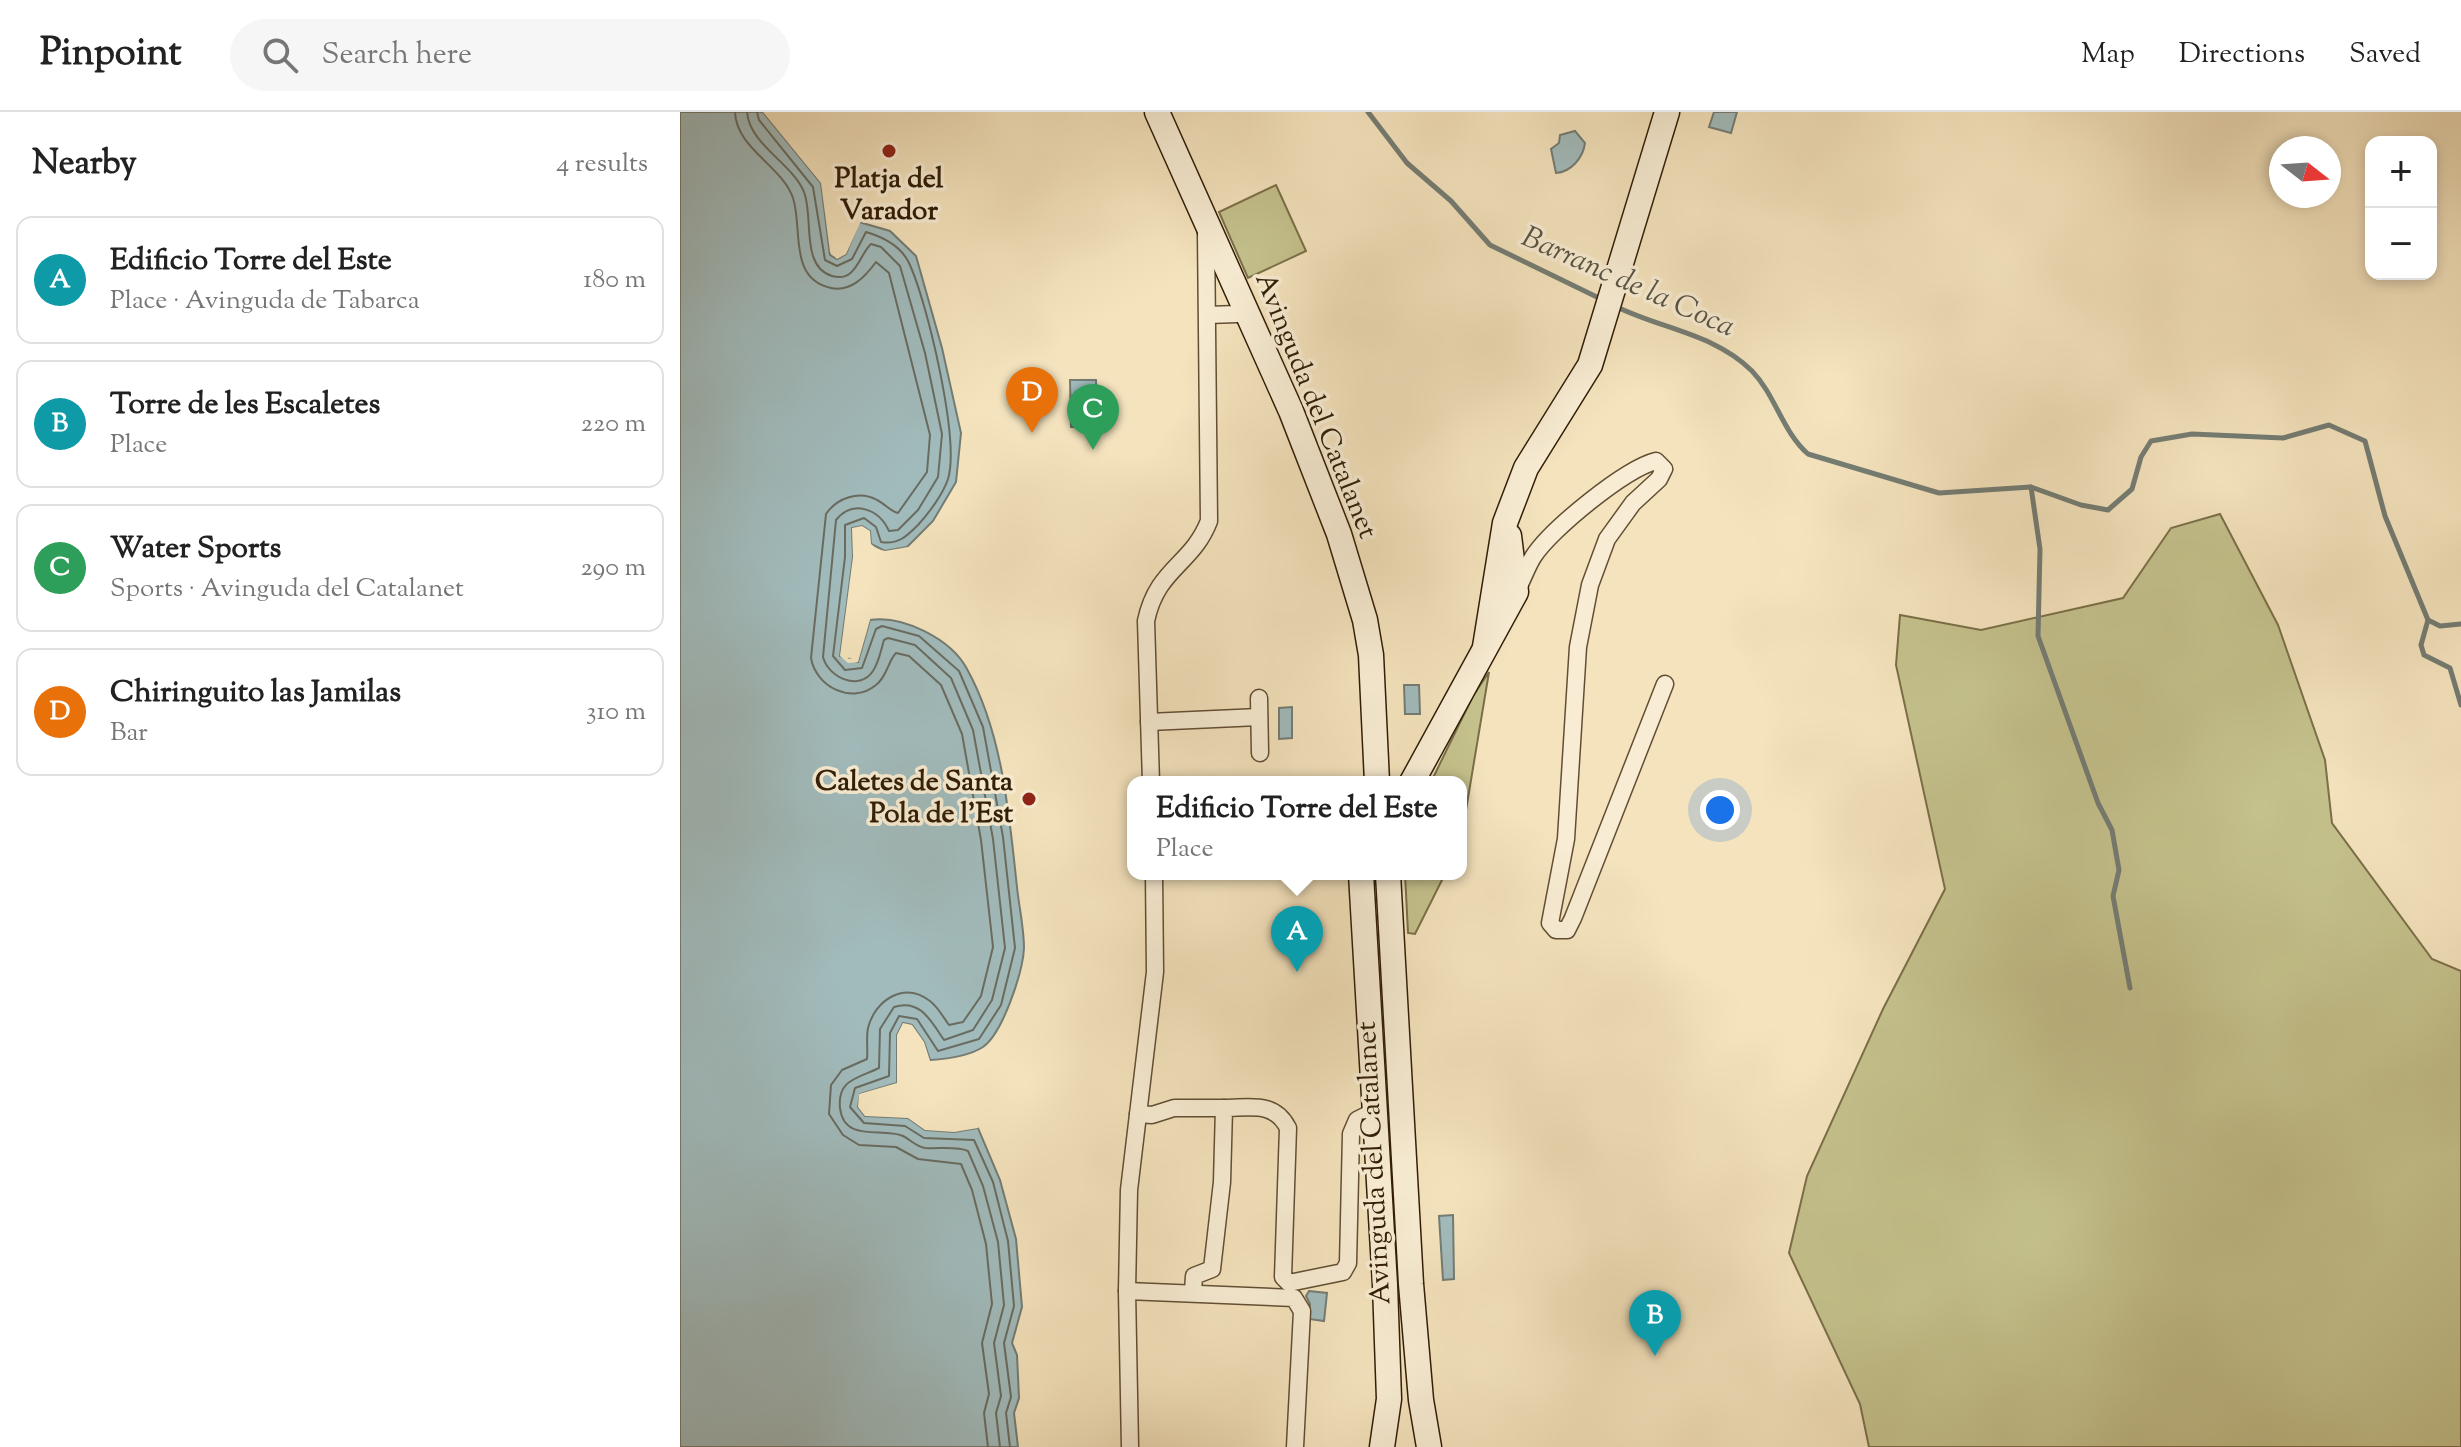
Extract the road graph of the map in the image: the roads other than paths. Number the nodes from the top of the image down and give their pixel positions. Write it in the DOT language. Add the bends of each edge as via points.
graph roads {
  1 [pos="1157,112"];
  2 [pos="1667,112"];
  3 [pos="1206,223"];
  4 [pos="1234,286"];
  5 [pos="1208,287"];
  6 [pos="1244,309"];
  7 [pos="1208,315"];
  8 [pos="1505,523"];
  9 [pos="1516,592"];
  10 [pos="1485,647"];
  11 [pos="1665,684"];
  12 [pos="1259,698"];
  13 [pos="1259,717"];
  14 [pos="1149,722"];
  15 [pos="1260,753"];
  16 [pos="1151,776"];
  17 [pos="1377,776"];
  18 [pos="1415,776"];
  19 [pos="1154,880"];
  20 [pos="1361,880"];
  21 [pos="1388,880"];
  22 [pos="1224,1108"];
  23 [pos="1373,1112"];
  24 [pos="1138,1114"];
  25 [pos="1127,1291"];
  26 [pos="1193,1292"];
  27 [pos="1130,1447"];
  28 [pos="1295,1447"];
  29 [pos="1382,1447"];
  30 [pos="1429,1447"];
  1 -- 3 [label="main road, Avinguda del Catalanet"];
  2 -- 8 [label="main road" via="1590,365 1526,468"];
  3 -- 4 [label="main road, Avinguda del Catalanet"];
  3 -- 5 [label="street"];
  4 -- 5 [label="street"];
  4 -- 6 [label="main road, Avinguda del Catalanet"];
  5 -- 7 [label="street"];
  6 -- 7 [label="street"];
  6 -- 17 [label="main road, Avinguda del Catalanet" via="1339,534 1365,620"];
  7 -- 14 [label="street" via="1210,510 1204,531 1151,597 1146,621"];
  8 -- 9 [label="main road" via="1514,553"];
  8 -- 10 [label="main road"];
  9 -- 10 [label="main road"];
  9 -- 11 [label="street" via="1534,555 1594,498 1635,467 1656,461 1664,469 1607,539 1590,585 1578,647 1566,839 1550,923 1556,930 1567,930 1573,918"];
  10 -- 18 [label="main road"];
  12 -- 13 [label="street"];
  13 -- 14 [label="street"];
  13 -- 15 [label="street"];
  14 -- 16 [label="street"];
  19 -- 24 [label="street" via="1155,972"];
  20 -- 23 [label="main road"];
  21 -- 30 [label="main road, Avinguda del Catalanet" via="1411,1284"];
  22 -- 23 [label="street" via="1270,1107 1288,1128 1283,1277 1289,1283 1343,1272 1348,1263 1351,1134 1357,1120"];
  22 -- 24 [label="street"];
  22 -- 26 [label="street" via="1212,1269 1194,1276"];
  23 -- 29 [label="main road" via="1389,1399"];
  24 -- 25 [label="street" via="1129,1190"];
  25 -- 26 [label="street"];
  25 -- 27 [label="street"];
  26 -- 28 [label="street" via="1294,1298 1302,1311"];
}
